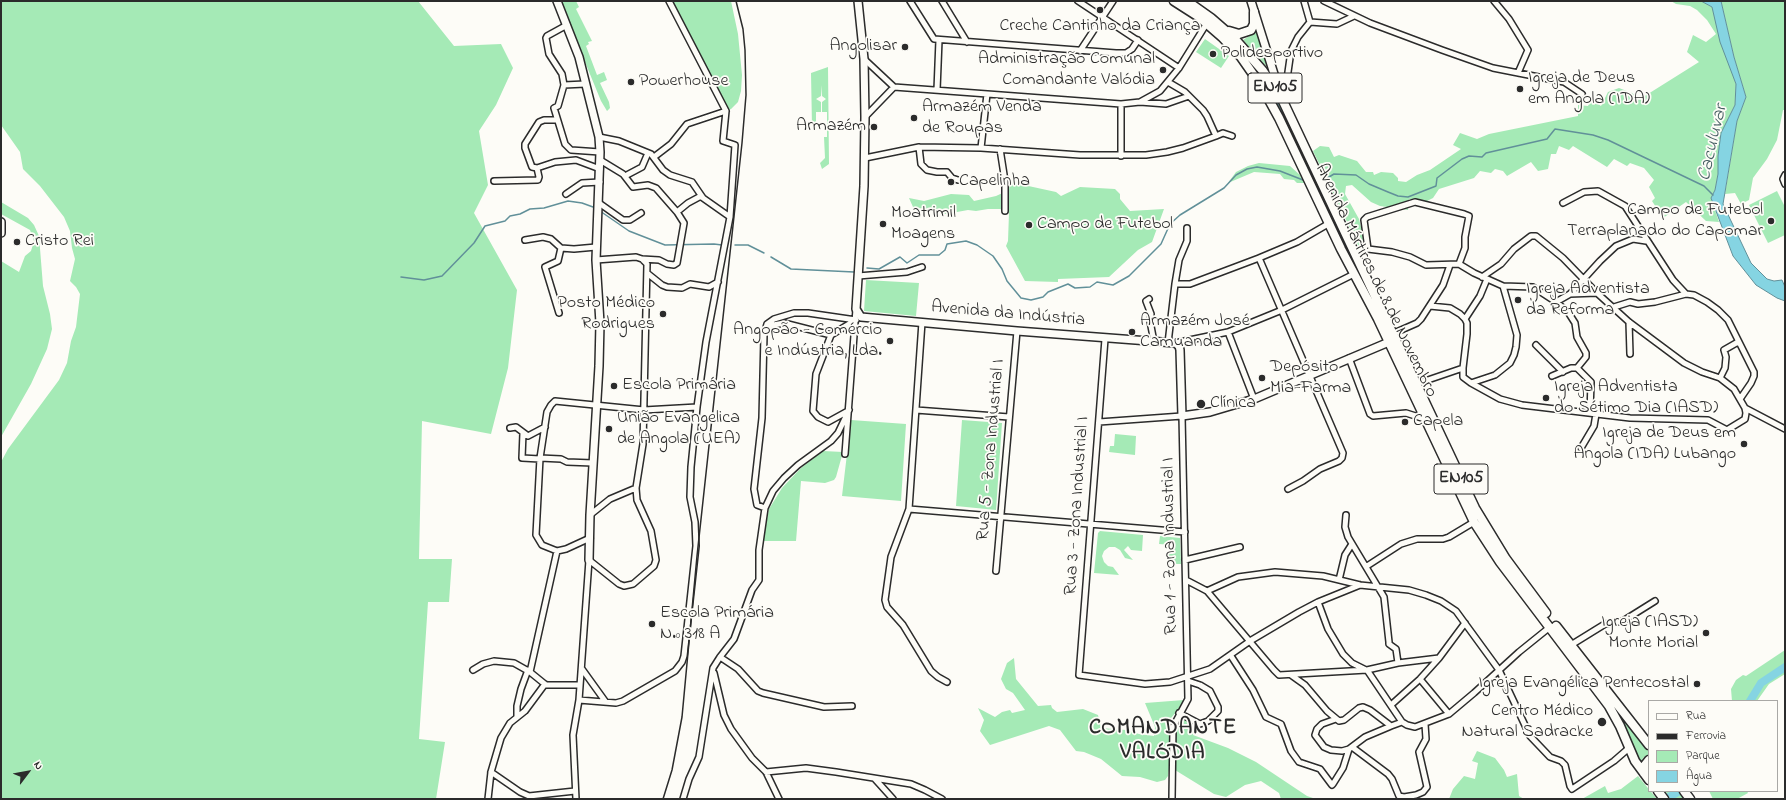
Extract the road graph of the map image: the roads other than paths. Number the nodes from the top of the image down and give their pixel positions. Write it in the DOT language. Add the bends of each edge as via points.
graph roads {
  1 [pos="557,1"];
  2 [pos="669,1"];
  3 [pos="858,1"];
  4 [pos="910,1"];
  5 [pos="942,1"];
  6 [pos="1078,1"];
  7 [pos="1114,1"];
  8 [pos="1174,1"];
  9 [pos="1187,1"];
  10 [pos="1251,1"];
  11 [pos="1304,1"];
  12 [pos="1324,1"];
  13 [pos="1494,1"];
  14 [pos="1254,12"];
  15 [pos="1354,16"];
  16 [pos="1103,17"];
  17 [pos="1209,21"];
  18 [pos="1310,22"];
  19 [pos="567,25"];
  20 [pos="1226,30"];
  21 [pos="939,40"];
  22 [pos="1138,40"];
  23 [pos="967,42"];
  24 [pos="1080,51"];
  25 [pos="864,59"];
  26 [pos="1179,68"];
  27 [pos="1518,73"];
  28 [pos="1168,82"];
  29 [pos="1277,83"];
  30 [pos="585,84"];
  31 [pos="564,85"];
  32 [pos="894,87"];
  33 [pos="937,90"];
  34 [pos="986,94"];
  35 [pos="1582,94"];
  36 [pos="1189,96"];
  37 [pos="1282,99"];
  38 [pos="1140,102"];
  39 [pos="1121,104"];
  40 [pos="726,111"];
  41 [pos="865,117"];
  42 [pos="557,120"];
  43 [pos="1216,136"];
  44 [pos="1232,136"];
  45 [pos="599,137"];
  46 [pos="919,147"];
  47 [pos="982,148"];
  48 [pos="1000,149"];
  49 [pos="600,152"];
  50 [pos="648,153"];
  51 [pos="654,156"];
  52 [pos="1120,156"];
  53 [pos="865,158"];
  54 [pos="600,160"];
  55 [pos="537,168"];
  56 [pos="600,169"];
  57 [pos="1785,175"];
  58 [pos="625,176"];
  59 [pos="958,180"];
  60 [pos="494,181"];
  61 [pos="600,182"];
  62 [pos="1785,184"];
  63 [pos="566,194"];
  64 [pos="701,196"];
  65 [pos="599,203"];
  66 [pos="1563,203"];
  67 [pos="1005,211"];
  68 [pos="641,212"];
  69 [pos="677,212"];
  70 [pos="730,217"];
  71 [pos="1,222"];
  72 [pos="1328,224"];
  73 [pos="1187,228"];
  74 [pos="1,233"];
  75 [pos="525,240"];
  76 [pos="1646,241"];
  77 [pos="596,247"];
  78 [pos="561,248"];
  79 [pos="1368,249"];
  80 [pos="1354,251"];
  81 [pos="1259,258"];
  82 [pos="642,259"];
  83 [pos="596,260"];
  84 [pos="1458,264"];
  85 [pos="1450,265"];
  86 [pos="922,267"];
  87 [pos="647,273"];
  88 [pos="1354,274"];
  89 [pos="858,276"];
  90 [pos="1484,278"];
  91 [pos="1583,278"];
  92 [pos="718,282"];
  93 [pos="1175,284"];
  94 [pos="1503,286"];
  95 [pos="1597,293"];
  96 [pos="1570,294"];
  97 [pos="1686,294"];
  98 [pos="1149,299"];
  99 [pos="1556,302"];
  100 [pos="1430,306"];
  101 [pos="1614,307"];
  102 [pos="856,309"];
  103 [pos="1282,310"];
  104 [pos="559,313"];
  105 [pos="1465,319"];
  106 [pos="856,320"];
  107 [pos="922,322"];
  108 [pos="1629,322"];
  109 [pos="766,327"];
  110 [pos="1017,331"];
  111 [pos="1228,332"];
  112 [pos="1392,334"];
  113 [pos="831,336"];
  114 [pos="1105,339"];
  115 [pos="1154,342"];
  116 [pos="1389,342"];
  117 [pos="1738,342"];
  118 [pos="1172,343"];
  119 [pos="1536,346"];
  120 [pos="1630,354"];
  121 [pos="1349,358"];
  122 [pos="1464,368"];
  123 [pos="1577,368"];
  124 [pos="1563,372"];
  125 [pos="1310,375"];
  126 [pos="1552,376"];
  127 [pos="1720,378"];
  128 [pos="1471,383"];
  129 [pos="1416,384"];
  130 [pos="1740,398"];
  131 [pos="1254,399"];
  132 [pos="597,406"];
  133 [pos="697,407"];
  134 [pos="1745,408"];
  135 [pos="644,410"];
  136 [pos="849,410"];
  137 [pos="916,410"];
  138 [pos="1590,413"];
  139 [pos="1596,414"];
  140 [pos="1182,416"];
  141 [pos="1009,417"];
  142 [pos="1425,419"];
  143 [pos="1099,422"];
  144 [pos="545,427"];
  145 [pos="510,428"];
  146 [pos="1785,429"];
  147 [pos="523,433"];
  148 [pos="1581,448"];
  149 [pos="845,454"];
  150 [pos="540,459"];
  151 [pos="593,463"];
  152 [pos="636,488"];
  153 [pos="1288,489"];
  154 [pos="764,508"];
  155 [pos="909,508"];
  156 [pos="590,515"];
  157 [pos="1346,515"];
  158 [pos="1001,516"];
  159 [pos="1474,522"];
  160 [pos="1091,524"];
  161 [pos="1185,532"];
  162 [pos="590,538"];
  163 [pos="1352,544"];
  164 [pos="1240,547"];
  165 [pos="557,551"];
  166 [pos="589,560"];
  167 [pos="1185,560"];
  168 [pos="1367,566"];
  169 [pos="996,571"];
  170 [pos="1186,580"];
  171 [pos="1339,580"];
  172 [pos="1360,585"];
  173 [pos="1378,587"];
  174 [pos="1207,591"];
  175 [pos="1318,602"];
  176 [pos="1654,602"];
  177 [pos="1465,623"];
  178 [pos="1550,627"];
  179 [pos="1250,641"];
  180 [pos="1570,645"];
  181 [pos="1231,656"];
  182 [pos="720,657"];
  183 [pos="1439,658"];
  184 [pos="1398,663"];
  185 [pos="713,668"];
  186 [pos="582,669"];
  187 [pos="473,670"];
  188 [pos="1367,670"];
  189 [pos="1499,670"];
  190 [pos="529,671"];
  191 [pos="1291,675"];
  192 [pos="1188,679"];
  193 [pos="1420,679"];
  194 [pos="947,682"];
  195 [pos="545,684"];
  196 [pos="580,685"];
  197 [pos="579,700"];
  198 [pos="605,701"];
  199 [pos="1391,705"];
  200 [pos="852,706"];
  201 [pos="1179,713"];
  202 [pos="1449,714"];
  203 [pos="517,716"];
  204 [pos="1336,719"];
  205 [pos="1402,722"];
  206 [pos="1425,724"];
  207 [pos="1391,726"];
  208 [pos="1648,744"];
  209 [pos="1350,748"];
  210 [pos="1629,748"];
  211 [pos="1648,761"];
  212 [pos="491,772"];
  213 [pos="766,772"];
  214 [pos="1646,776"];
  215 [pos="875,778"];
  216 [pos="575,791"];
  217 [pos="488,799"];
  218 [pos="576,799"];
  219 [pos="683,799"];
  220 [pos="779,799"];
  221 [pos="893,799"];
  222 [pos="942,799"];
  223 [pos="1172,799"];
  1 -- 19 [label="street"];
  2 -- 40 [label="street"];
  3 -- 25 [label="street"];
  4 -- 21 [label="street" via="934,40"];
  5 -- 23 [label="street"];
  6 -- 16 [label="street"];
  7 -- 16 [label="street"];
  8 -- 17 [label="main road, EN105"];
  9 -- 17 [label="main road, EN105"];
  10 -- 14 [label="street"];
  11 -- 18 [label="street"];
  12 -- 15 [label="street"];
  13 -- 27 [label="street" via="1509,19 1528,50"];
  14 -- 20 [label="main road" via="1251,30 1239,34"];
  14 -- 29 [label="street"];
  15 -- 18 [label="street" via="1337,24"];
  15 -- 27 [label="street" via="1493,68"];
  16 -- 22 [label="street"];
  16 -- 24 [label="street"];
  17 -- 20 [label="main road, Avenida Mártires de 8 de Novembro / EN105"];
  17 -- 26 [label="street"];
  17 -- 72 [label="main road, Avenida Mártires de 8 de Novembro / EN105" via="1237,52 1258,81 1279,118"];
  18 -- 29 [label="street" via="1291,51 1288,79"];
  19 -- 30 [label="street" via="579,57"];
  19 -- 31 [label="street" via="546,38 549,54 562,74"];
  20 -- 37 [label="main road, Avenida Mártires de 8 de Novembro / EN105" via="1256,62"];
  21 -- 23 [label="street"];
  21 -- 33 [label="street"];
  22 -- 24 [label="street" via="1126,53"];
  22 -- 26 [label="street"];
  23 -- 24 [label="street"];
  25 -- 32 [label="street"];
  25 -- 41 [label="street"];
  26 -- 28 [label="street"];
  27 -- 35 [label="street" via="1564,82"];
  28 -- 36 [label="street"];
  28 -- 38 [label="street" via="1160,91"];
  29 -- 37 [label="street"];
  30 -- 31 [label="street"];
  30 -- 45 [label="street"];
  31 -- 42 [label="street" via="558,106 554,108"];
  32 -- 33 [label="street"];
  32 -- 41 [label="street"];
  33 -- 34 [label="street"];
  34 -- 39 [label="street"];
  34 -- 47 [label="street"];
  36 -- 38 [label="street" via="1166,104"];
  36 -- 43 [label="street" via="1207,116"];
  37 -- 80 [label="main road, Avenida Mártires de 8 de Novembro / EN105"];
  38 -- 39 [label="street"];
  39 -- 52 [label="street"];
  40 -- 51 [label="street" via="687,124 671,144"];
  40 -- 70 [label="street" via="723,141 735,145"];
  41 -- 53 [label="street"];
  42 -- 49 [label="street" via="568,148"];
  42 -- 55 [label="street" via="539,122 525,144 532,167"];
  43 -- 44 [label="street" via="1223,133"];
  43 -- 52 [label="street" via="1167,152"];
  45 -- 49 [label="street"];
  45 -- 50 [label="street" via="619,141"];
  46 -- 47 [label="street"];
  46 -- 53 [label="street"];
  46 -- 59 [label="street" via="921,164 927,170 947,172"];
  47 -- 48 [label="street"];
  48 -- 52 [label="street"];
  48 -- 67 [label="street" via="1006,181"];
  49 -- 54 [label="street"];
  50 -- 51 [label="street"];
  50 -- 58 [label="street" via="642,167"];
  51 -- 64 [label="street" via="663,170 692,182"];
  53 -- 89 [label="street"];
  54 -- 56 [label="street"];
  54 -- 58 [label="street"];
  55 -- 56 [label="street" via="554,162 576,160"];
  55 -- 60 [label="street" via="538,180"];
  56 -- 61 [label="street"];
  57 -- 62 [label="street"];
  58 -- 69 [label="street" via="633,187 648,185 656,188"];
  61 -- 63 [label="street" via="582,183"];
  61 -- 65 [label="street"];
  64 -- 69 [label="street"];
  64 -- 70 [label="street"];
  65 -- 68 [label="street" via="623,220 630,220"];
  65 -- 77 [label="street"];
  66 -- 76 [label="street" via="1584,192 1598,191 1625,206"];
  69 -- 82 [label="street" via="684,223 677,264"];
  70 -- 92 [label="street"];
  71 -- 74 [label="street"];
  72 -- 81 [label="street" via="1297,242"];
  72 -- 88 [label="main road, Avenida Mártires de 8 de Novembro / EN105"];
  73 -- 93 [label="street" via="1187,240 1179,260"];
  75 -- 78 [label="street" via="546,238"];
  76 -- 91 [label="street" via="1633,239 1616,246"];
  76 -- 97 [label="street"];
  77 -- 78 [label="street"];
  77 -- 83 [label="street"];
  78 -- 104 [label="street" via="558,261 546,266"];
  79 -- 80 [label="street"];
  79 -- 84 [label="street" via="1364,220 1414,202 1469,216 1465,248"];
  79 -- 85 [label="street" via="1392,252 1426,265"];
  80 -- 112 [label="main road, Avenida Mártires de 8 de Novembro / EN105"];
  81 -- 93 [label="street" via="1190,284"];
  81 -- 103 [label="street"];
  82 -- 83 [label="street" via="636,257"];
  82 -- 87 [label="street" via="647,264"];
  83 -- 132 [label="street" via="600,323"];
  84 -- 85 [label="street"];
  84 -- 90 [label="street"];
  85 -- 100 [label="street" via="1443,284"];
  86 -- 89 [label="street" via="908,272"];
  87 -- 92 [label="street" via="667,287 682,288 690,284 709,287"];
  87 -- 135 [label="street"];
  88 -- 103 [label="street"];
  88 -- 116 [label="main road, Avenida Mártires de 8 de Novembro / EN105"];
  89 -- 102 [label="street"];
  90 -- 91 [label="street" via="1514,249 1534,235"];
  90 -- 94 [label="street"];
  90 -- 105 [label="street" via="1480,296"];
  91 -- 95 [label="street"];
  91 -- 96 [label="street"];
  92 -- 133 [label="street"];
  93 -- 118 [label="street"];
  94 -- 99 [label="street" via="1533,287"];
  94 -- 128 [label="street" via="1517,335 1514,355 1510,363 1495,376"];
  95 -- 96 [label="street"];
  95 -- 101 [label="street"];
  96 -- 99 [label="street"];
  97 -- 101 [label="street" via="1655,302 1630,302"];
  97 -- 117 [label="street" via="1703,300 1718,310 1728,320"];
  98 -- 115 [label="street" via="1146,301 1151,314"];
  99 -- 123 [label="street" via="1576,323 1577,337 1586,353 1586,357"];
  100 -- 105 [label="street" via="1450,308"];
  100 -- 112 [label="street" via="1417,323"];
  101 -- 108 [label="street"];
  102 -- 106 [label="street"];
  102 -- 107 [label="street, Avenida da Indústria" via="859,315 864,317"];
  103 -- 111 [label="street"];
  103 -- 125 [label="street"];
  105 -- 122 [label="street" via="1467,334"];
  106 -- 109 [label="street" via="808,313 794,314 774,319"];
  106 -- 113 [label="street"];
  106 -- 136 [label="street"];
  107 -- 110 [label="street, Avenida da Indústria"];
  107 -- 137 [label="street"];
  108 -- 120 [label="street"];
  108 -- 127 [label="street" via="1684,363"];
  109 -- 113 [label="street" via="784,323"];
  109 -- 154 [label="street" via="762,418 754,489 756,505"];
  110 -- 114 [label="street, Avenida da Indústria"];
  110 -- 141 [label="street, Rua 5 - Zona Industrial I"];
  111 -- 118 [label="street"];
  111 -- 131 [label="street"];
  112 -- 129 [label="main road, Avenida Mártires de 8 de Novembro / EN105"];
  113 -- 136 [label="street" via="816,374 813,411 828,422"];
  114 -- 115 [label="street, Avenida da Indústria"];
  114 -- 143 [label="street, Rua 3 - Zona Industrial I"];
  115 -- 118 [label="street, Avenida da Indústria"];
  116 -- 121 [label="street"];
  116 -- 142 [label="main road, Avenida Mártires de 8 de Novembro / EN105"];
  117 -- 127 [label="street" via="1724,350 1725,368"];
  117 -- 130 [label="street" via="1751,363 1754,376"];
  118 -- 140 [label="street" via="1180,346"];
  119 -- 124 [label="street"];
  121 -- 125 [label="street"];
  121 -- 142 [label="street" via="1370,414 1373,416 1406,413"];
  122 -- 128 [label="street" via="1463,377"];
  122 -- 129 [label="street"];
  123 -- 124 [label="street"];
  123 -- 138 [label="street" via="1591,382"];
  124 -- 126 [label="street"];
  125 -- 131 [label="street"];
  125 -- 153 [label="street" via="1343,453 1339,461 1320,469"];
  127 -- 130 [label="street" via="1734,389"];
  128 -- 138 [label="street" via="1500,399 1522,405"];
  129 -- 180 [label="main road, Avenida Mártires de 8 de Novembro / EN105" via="1485,526 1517,575"];
  130 -- 134 [label="street"];
  131 -- 140 [label="street" via="1210,412"];
  132 -- 135 [label="street"];
  132 -- 144 [label="street" via="556,401 548,408"];
  132 -- 151 [label="street"];
  133 -- 135 [label="street"];
  133 -- 198 [label="street" via="690,497 696,546 682,662 675,671 623,702"];
  134 -- 139 [label="street" via="1745,419 1727,430 1708,420 1630,418"];
  134 -- 146 [label="street"];
  135 -- 152 [label="street" via="643,444"];
  136 -- 149 [label="street"];
  136 -- 154 [label="street" via="832,441 784,478"];
  137 -- 141 [label="street"];
  137 -- 155 [label="street"];
  138 -- 139 [label="street"];
  139 -- 148 [label="street" via="1594,426"];
  140 -- 143 [label="street"];
  140 -- 161 [label="street, Rua 1 - Zona Industrial I"];
  141 -- 158 [label="street, Rua 5 - Zona Industrial I"];
  142 -- 159 [label="main road, Avenida Mártires de 8 de Novembro / EN105"];
  143 -- 160 [label="street, Rua 3 - Zona Industrial I"];
  144 -- 147 [label="street" via="528,436"];
  144 -- 150 [label="street"];
  145 -- 147 [label="street" via="516,427"];
  147 -- 150 [label="street" via="522,458"];
  150 -- 151 [label="street"];
  150 -- 165 [label="street" via="536,535 542,545"];
  151 -- 156 [label="street"];
  152 -- 156 [label="street" via="610,499"];
  152 -- 166 [label="street" via="637,500 651,531 656,555 654,566 633,584 624,586"];
  154 -- 182 [label="street" via="759,550 759,580 752,590 734,638"];
  155 -- 158 [label="street"];
  155 -- 194 [label="street" via="891,557 885,600 887,607 912,638 932,671"];
  156 -- 162 [label="street"];
  157 -- 163 [label="street" via="1346,532"];
  158 -- 160 [label="street"];
  158 -- 169 [label="street, Rua 5 - Zona Industrial I"];
  159 -- 168 [label="street" via="1443,539 1417,539 1401,544"];
  159 -- 178 [label="main road, Avenida Mártires de 8 de Novembro / EN105" via="1500,562"];
  160 -- 161 [label="street"];
  160 -- 192 [label="street, Rua 3 - Zona Industrial I" via="1079,675 1145,684"];
  161 -- 167 [label="street, Rua 1 - Zona Industrial I"];
  162 -- 165 [label="street"];
  162 -- 166 [label="street"];
  163 -- 168 [label="street"];
  163 -- 171 [label="street" via="1345,555"];
  164 -- 167 [label="street"];
  165 -- 190 [label="street"];
  166 -- 186 [label="street"];
  167 -- 170 [label="street, Rua 1 - Zona Industrial I"];
  168 -- 173 [label="street"];
  170 -- 174 [label="street"];
  170 -- 192 [label="street, Rua 1 - Zona Industrial I"];
  171 -- 172 [label="street"];
  171 -- 174 [label="street" via="1276,572 1238,577"];
  172 -- 173 [label="street"];
  172 -- 175 [label="street"];
  173 -- 177 [label="street" via="1409,590 1441,601 1456,611"];
  173 -- 184 [label="street" via="1385,603 1389,644 1396,650"];
  174 -- 179 [label="street"];
  175 -- 179 [label="street"];
  175 -- 188 [label="street" via="1328,629 1343,654 1352,663"];
  176 -- 180 [label="street" via="1623,621 1605,624"];
  177 -- 183 [label="street"];
  177 -- 189 [label="street"];
  178 -- 189 [label="street"];
  178 -- 210 [label="main road, Avenida Mártires de 8 de Novembro / EN105" via="1609,706"];
  179 -- 181 [label="street"];
  179 -- 191 [label="street" via="1279,675"];
  180 -- 208 [label="main road, Avenida Mártires de 8 de Novembro / EN105"];
  181 -- 192 [label="street"];
  181 -- 209 [label="street" via="1253,690 1266,717 1281,724 1291,751 1299,762 1320,769 1332,785 1343,768"];
  182 -- 185 [label="street"];
  182 -- 200 [label="street" via="738,668 763,693 824,707"];
  183 -- 184 [label="street"];
  183 -- 193 [label="street"];
  184 -- 188 [label="street"];
  185 -- 213 [label="street" via="724,715 731,729 752,758"];
  185 -- 219 [label="street" via="699,758"];
  186 -- 196 [label="street"];
  186 -- 198 [label="street"];
  187 -- 190 [label="street" via="494,660 514,663"];
  188 -- 191 [label="street"];
  188 -- 199 [label="street"];
  189 -- 202 [label="street"];
  189 -- 210 [label="street" via="1530,736 1550,757 1563,763 1572,790"];
  190 -- 195 [label="street"];
  190 -- 203 [label="street" via="517,706"];
  191 -- 204 [label="street" via="1312,691"];
  192 -- 201 [label="street, Rua 1 - Zona Industrial I" via="1188,699"];
  192 -- 201 [label="street" via="1210,692 1218,711 1208,721 1200,724"];
  193 -- 199 [label="street"];
  193 -- 202 [label="street"];
  195 -- 196 [label="street"];
  195 -- 203 [label="street" via="525,711"];
  196 -- 197 [label="street"];
  197 -- 198 [label="street"];
  197 -- 216 [label="street" via="573,735"];
  199 -- 205 [label="street"];
  201 -- 223 [label="street, Rua 1 - Zona Industrial I" via="1173,727 1172,738"];
  202 -- 206 [label="street"];
  203 -- 212 [label="street" via="501,738"];
  204 -- 207 [label="street" via="1344,720 1363,707"];
  204 -- 209 [label="street" via="1322,724 1317,729 1316,738 1327,749 1342,751"];
  205 -- 206 [label="street" via="1411,727"];
  205 -- 207 [label="street"];
  206 -- 209 [label="street" via="1426,739 1419,752 1426,787 1424,792 1416,795 1399,796 1388,774"];
  207 -- 209 [label="street" via="1366,737"];
  210 -- 214 [label="main road, Avenida Mártires de 8 de Novembro / EN105"];
  211 -- 214 [label="main road" via="1645,764"];
  212 -- 216 [label="street" via="529,796"];
  212 -- 217 [label="street"];
  213 -- 215 [label="street" via="806,768"];
  213 -- 220 [label="street"];
  215 -- 221 [label="street"];
  215 -- 222 [label="street" via="911,784"];
  216 -- 218 [label="street"];
}
